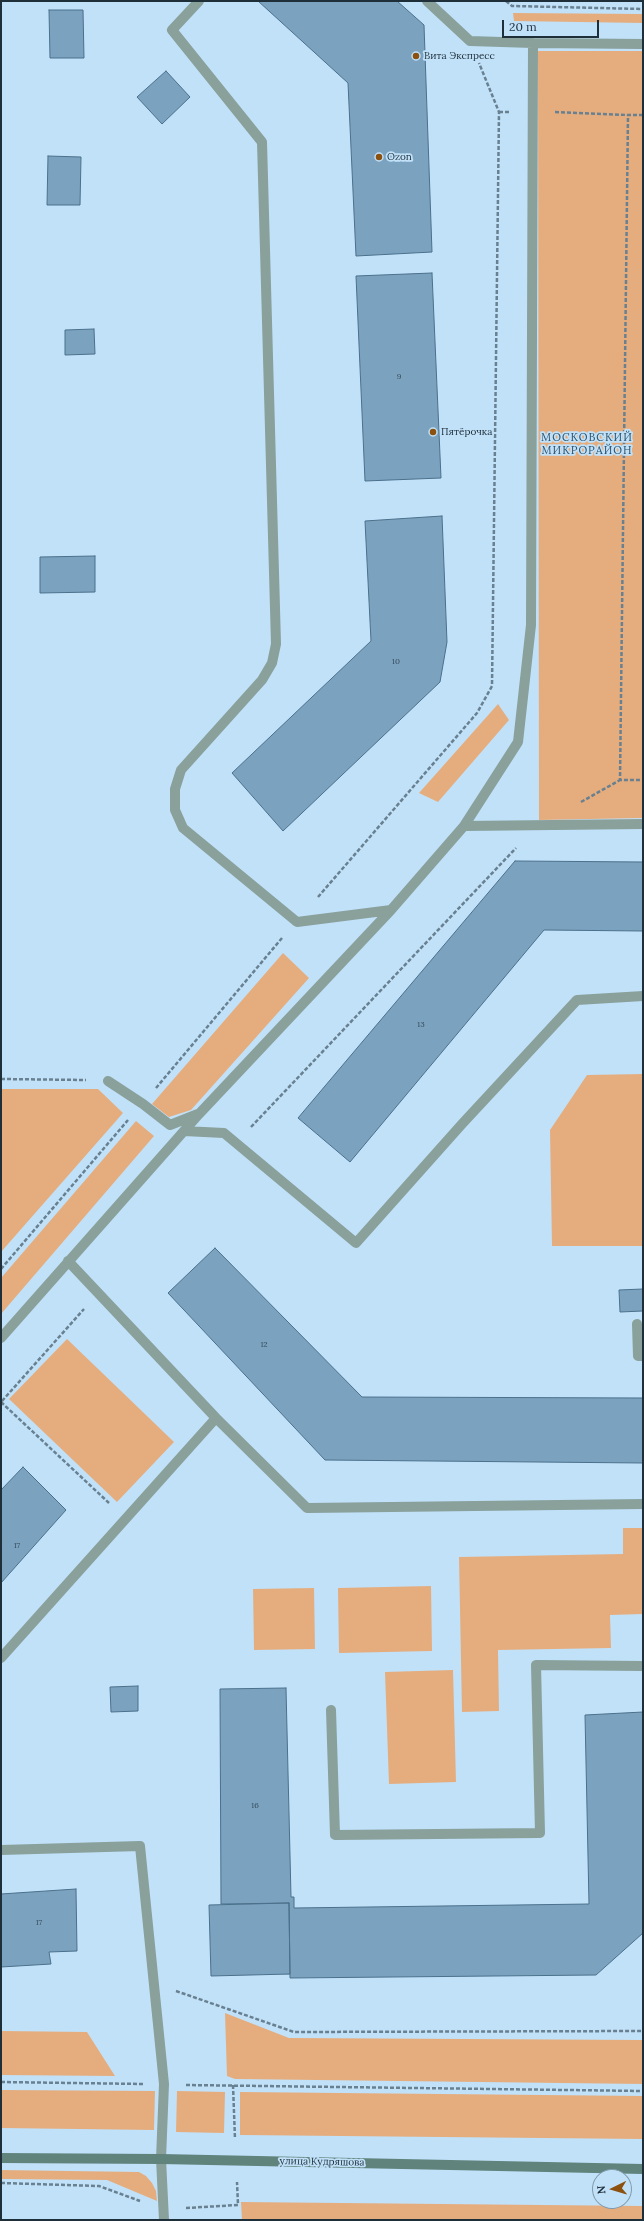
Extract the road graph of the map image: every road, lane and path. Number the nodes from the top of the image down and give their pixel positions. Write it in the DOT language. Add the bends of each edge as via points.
graph roads {
  1 [pos="199,1"];
  2 [pos="427,1"];
  3 [pos="506,1"];
  4 [pos="643,9"];
  5 [pos="470,41"];
  6 [pos="533,43"];
  7 [pos="643,44"];
  8 [pos="533,111"];
  9 [pos="628,115"];
  10 [pos="643,115"];
  11 [pos="643,780"];
  12 [pos="643,824"];
  13 [pos="464,826"];
  14 [pos="521,842"];
  15 [pos="391,910"];
  16 [pos="297,922"];
  17 [pos="643,996"];
  18 [pos="1,1079"];
  19 [pos="108,1081"];
  20 [pos="143,1104"];
  21 [pos="199,1114"];
  22 [pos="250,1128"];
  23 [pos="184,1131"];
  24 [pos="68,1261"];
  25 [pos="1,1268"];
  26 [pos="98,1293"];
  27 [pos="637,1324"];
  28 [pos="1,1338"];
  29 [pos="643,1356"];
  30 [pos="1,1402"];
  31 [pos="216,1418"];
  32 [pos="643,1504"];
  33 [pos="125,1519"];
  34 [pos="1,1658"];
  35 [pos="643,1666"];
  36 [pos="331,1710"];
  37 [pos="1,1850"];
  38 [pos="156,1987"];
  39 [pos="643,2031"];
  40 [pos="1,2082"];
  41 [pos="164,2084"];
  42 [pos="643,2091"];
  43 [pos="1,2158"];
  44 [pos="161,2159"];
  45 [pos="643,2169"];
  46 [pos="164,2220"];
  1 -- 16 [label="street" via="172,30 262,142 276,644 272,663 262,680 181,770 175,789 175,810 183,828"];
  2 -- 5 [label="street"];
  3 -- 4 [label="path" via="512,6"];
  5 -- 6 [label="street"];
  5 -- 16 [label="path" via="499,112 492,686 477,713"];
  6 -- 7 [label="street"];
  6 -- 8 [label="street"];
  8 -- 9 [label="path"];
  8 -- 13 [label="street" via="531,626 518,742"];
  9 -- 10 [label="path"];
  9 -- 11 [label="path" via="620,780"];
  12 -- 13 [label="street"];
  13 -- 15 [label="street"];
  14 -- 22 [label="path"];
  15 -- 16 [label="street"];
  15 -- 21 [label="street"];
  16 -- 20 [label="path"];
  17 -- 23 [label="street" via="577,1000 356,1243 224,1133"];
  18 -- 19 [label="path"];
  19 -- 20 [label="street"];
  20 -- 21 [label="street" via="170,1125"];
  20 -- 25 [label="path"];
  21 -- 23 [label="street"];
  23 -- 24 [label="street"];
  24 -- 26 [label="street"];
  24 -- 28 [label="street"];
  26 -- 30 [label="path"];
  26 -- 31 [label="street"];
  27 -- 29 [label="street" via="638,1356"];
  30 -- 33 [label="path"];
  31 -- 32 [label="street" via="307,1508"];
  31 -- 33 [label="street"];
  33 -- 34 [label="street"];
  35 -- 36 [label="street" via="536,1665 540,1833 335,1835"];
  37 -- 38 [label="street" via="140,1846"];
  38 -- 39 [label="path" via="169,1988 294,2032"];
  38 -- 41 [label="street"];
  40 -- 41 [label="path"];
  41 -- 42 [label="path"];
  41 -- 44 [label="street"];
  43 -- 44 [label="street, улица Кудряшова"];
  44 -- 45 [label="street, улица Кудряшова"];
  44 -- 46 [label="street"];
}
